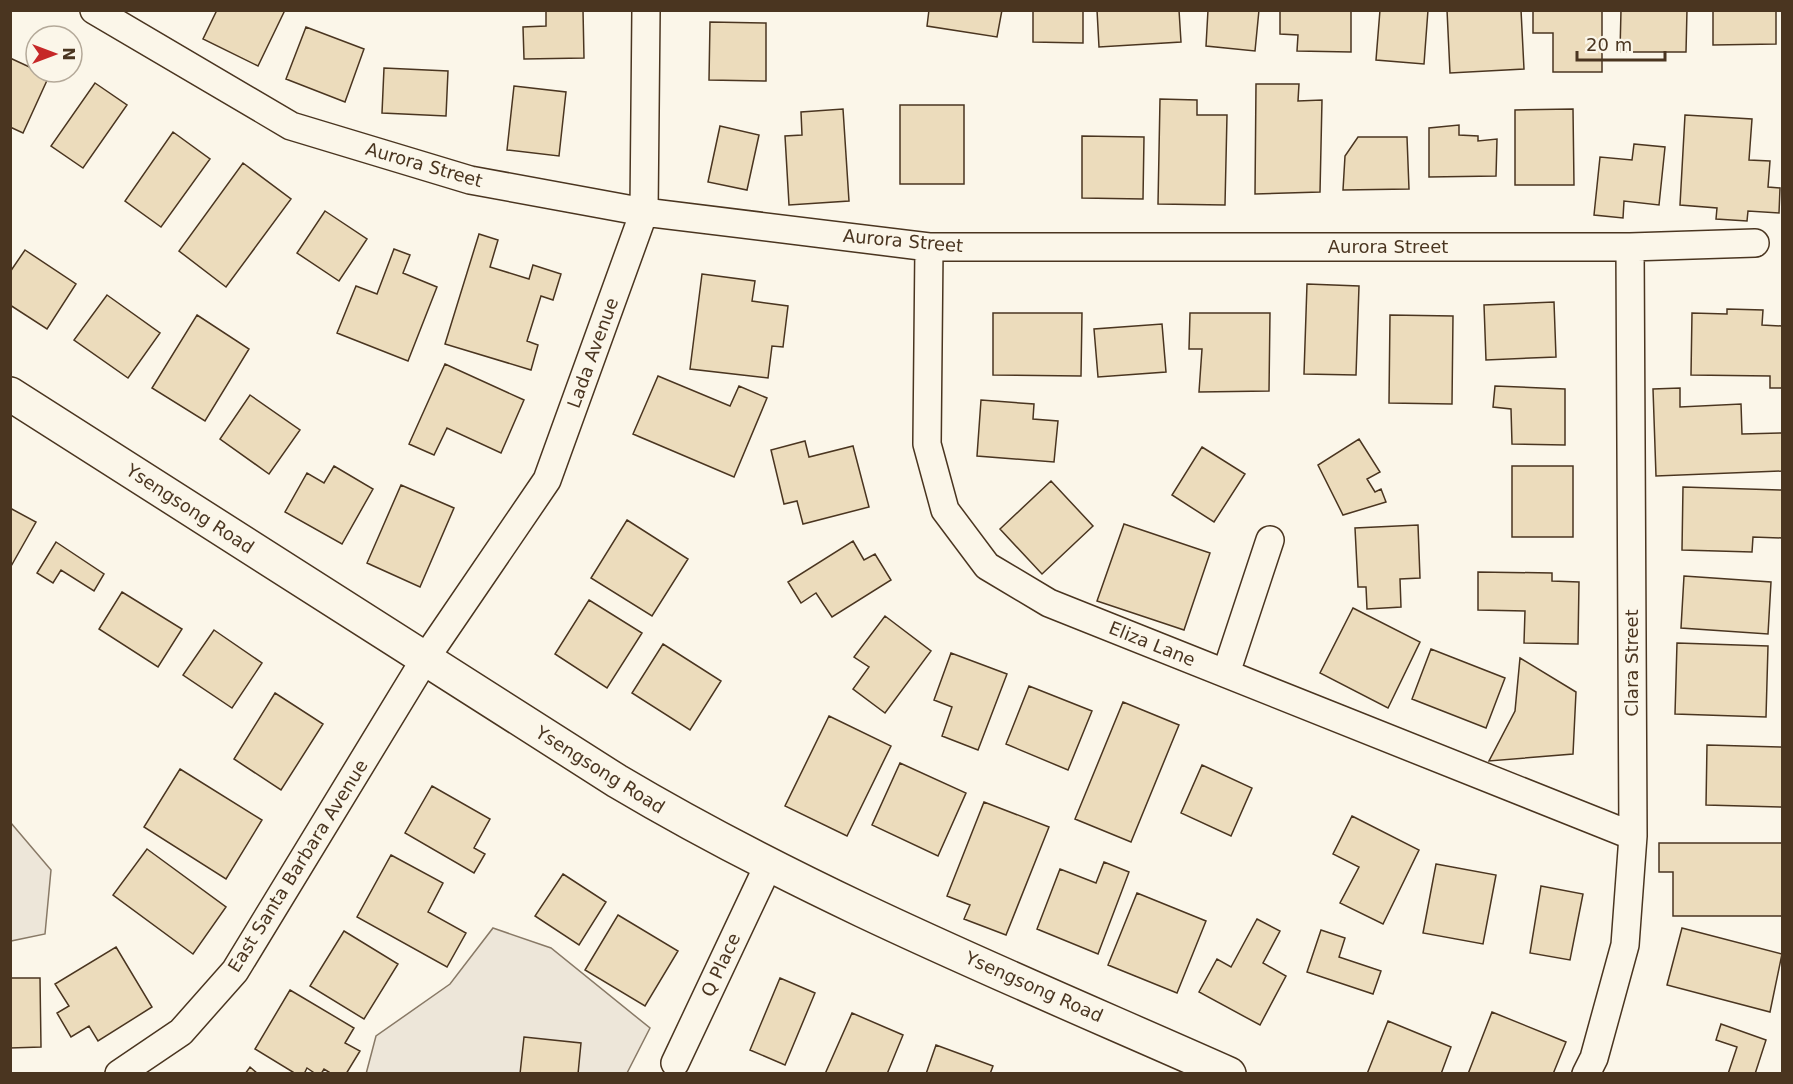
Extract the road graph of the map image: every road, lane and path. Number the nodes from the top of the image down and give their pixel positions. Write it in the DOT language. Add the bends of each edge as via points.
graph roads {
  1 [pos="94,10"];
  2 [pos="646,10"];
  3 [pos="644,212"];
  4 [pos="1755,243"];
  5 [pos="929,247"];
  6 [pos="1630,247"];
  7 [pos="10,394"];
  8 [pos="1270,540"];
  9 [pos="425,659"];
  10 [pos="1226,673"];
  11 [pos="1633,836"];
  12 [pos="768,866"];
  13 [pos="675,1063"];
  14 [pos="119,1074"];
  15 [pos="1229,1074"];
  16 [pos="1586,1074"];
  1 -- 3 [label="street, Aurora Street" via="291,126 470,180"];
  2 -- 3 [label="street, Lada Avenue"];
  3 -- 5 [label="street, Aurora Street"];
  3 -- 9 [label="street, Lada Avenue" via="547,480"];
  4 -- 6 [label="street, Aurora Street"];
  5 -- 6 [label="street, Aurora Street"];
  5 -- 10 [label="street, Eliza Lane" via="927,444 945,510 987,566 1049,603"];
  6 -- 11 [label="street, Clara Street"];
  7 -- 9 [label="main road, Ysengsong Road"];
  8 -- 10 [label="street"];
  9 -- 12 [label="main road, Ysengsong Road" via="617,782"];
  9 -- 14 [label="street, East Santa Barbara Avenue" via="235,970 181,1032"];
  10 -- 11 [label="street, Eliza Lane"];
  11 -- 16 [label="street, Clara Street" via="1625,945"];
  12 -- 13 [label="street, Q Place"];
  12 -- 15 [label="main road, Ysengsong Road"];
}
